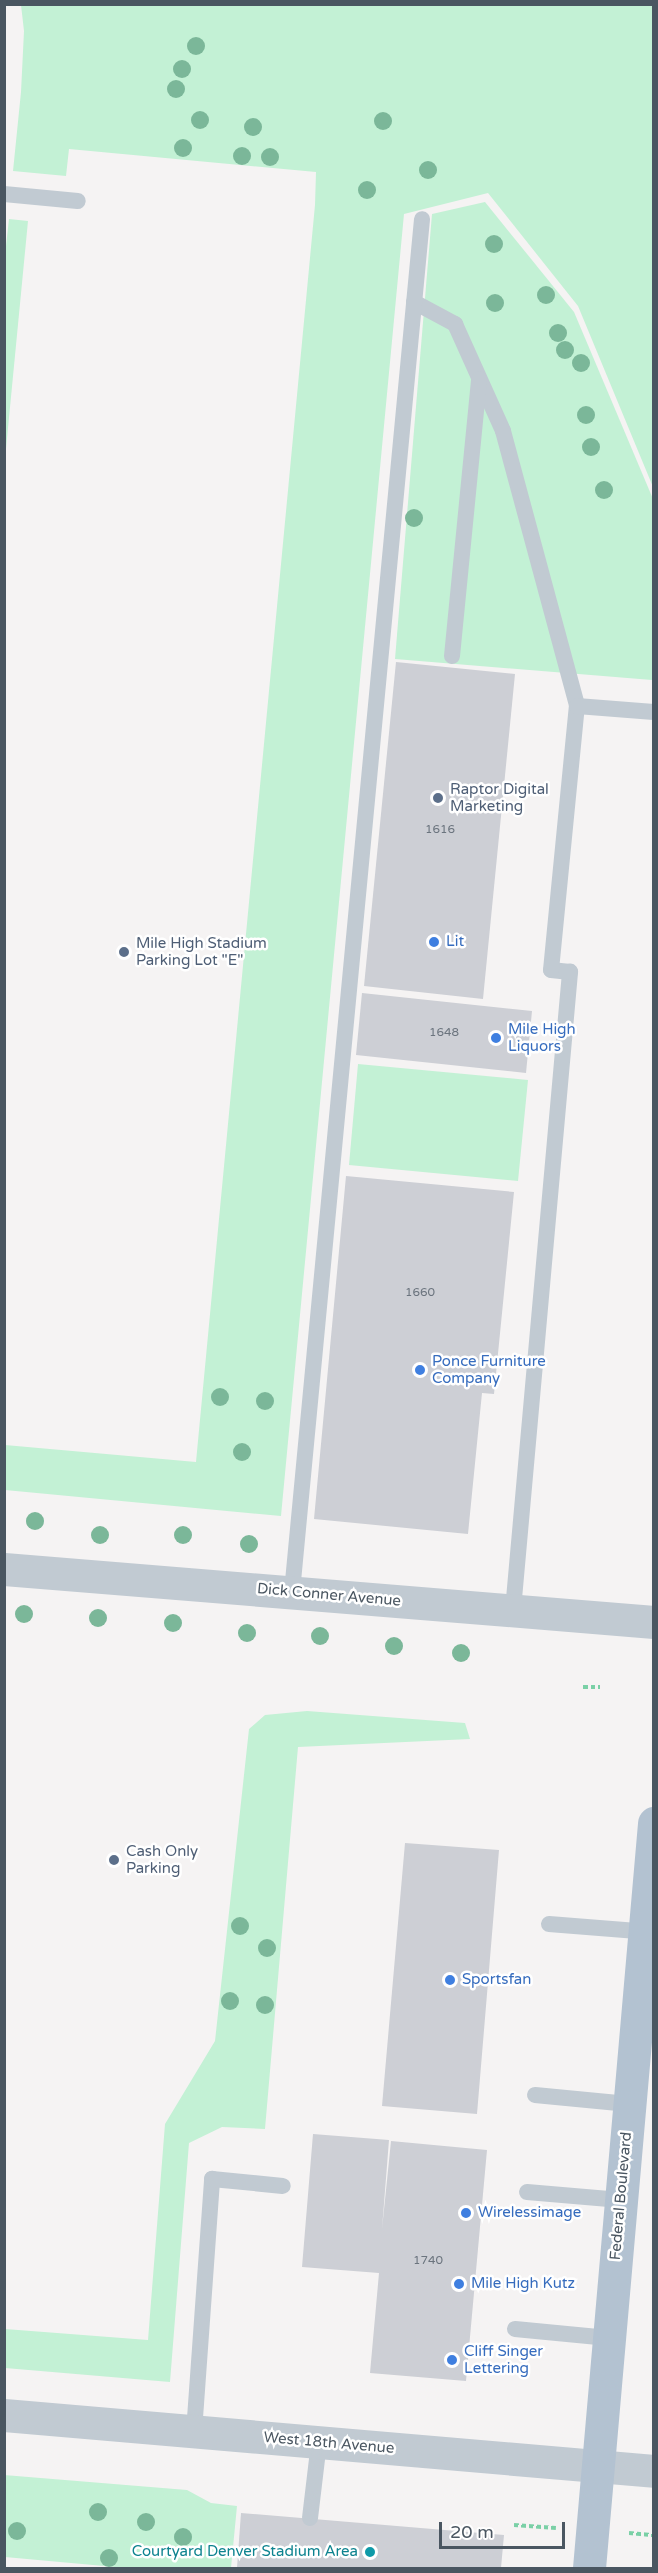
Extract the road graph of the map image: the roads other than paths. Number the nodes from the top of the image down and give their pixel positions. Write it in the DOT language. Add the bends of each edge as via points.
graph roads {
  1 [pos="4,194"];
  2 [pos="78,201"];
  3 [pos="422,219"];
  4 [pos="414,302"];
  5 [pos="479,378"];
  6 [pos="452,656"];
  7 [pos="577,706"];
  8 [pos="654,711"];
  9 [pos="4,1569"];
  10 [pos="292,1592"];
  11 [pos="513,1610"];
  12 [pos="654,1622"];
  13 [pos="654,1823"];
  14 [pos="549,1924"];
  15 [pos="649,1932"];
  16 [pos="535,2095"];
  17 [pos="629,2104"];
  18 [pos="283,2186"];
  19 [pos="527,2192"];
  20 [pos="621,2200"];
  21 [pos="515,2329"];
  22 [pos="609,2338"];
  23 [pos="4,2415"];
  24 [pos="194,2432"];
  25 [pos="319,2442"];
  26 [pos="597,2466"];
  27 [pos="654,2471"];
  28 [pos="310,2518"];
  29 [pos="589,2568"];
  1 -- 2 [label="lane"];
  3 -- 4 [label="lane"];
  4 -- 5 [label="lane" via="455,324"];
  4 -- 10 [label="lane"];
  5 -- 6 [label="lane"];
  5 -- 7 [label="lane" via="503,431"];
  7 -- 8 [label="lane"];
  7 -- 11 [label="lane" via="551,970 570,972"];
  9 -- 10 [label="street, Dick Conner Avenue"];
  10 -- 11 [label="street, Dick Conner Avenue"];
  11 -- 12 [label="street, Dick Conner Avenue"];
  13 -- 15 [label="main road, Federal Boulevard"];
  14 -- 15 [label="lane"];
  15 -- 17 [label="main road, Federal Boulevard"];
  16 -- 17 [label="lane"];
  17 -- 20 [label="main road, Federal Boulevard"];
  18 -- 24 [label="lane" via="212,2179"];
  19 -- 20 [label="lane"];
  20 -- 22 [label="main road, Federal Boulevard"];
  21 -- 22 [label="lane"];
  22 -- 26 [label="main road, Federal Boulevard"];
  23 -- 24 [label="street, West 18th Avenue"];
  24 -- 25 [label="street, West 18th Avenue"];
  25 -- 26 [label="street, West 18th Avenue"];
  25 -- 28 [label="lane"];
  26 -- 27 [label="street, West 18th Avenue"];
  26 -- 29 [label="main road, Federal Boulevard"];
}
